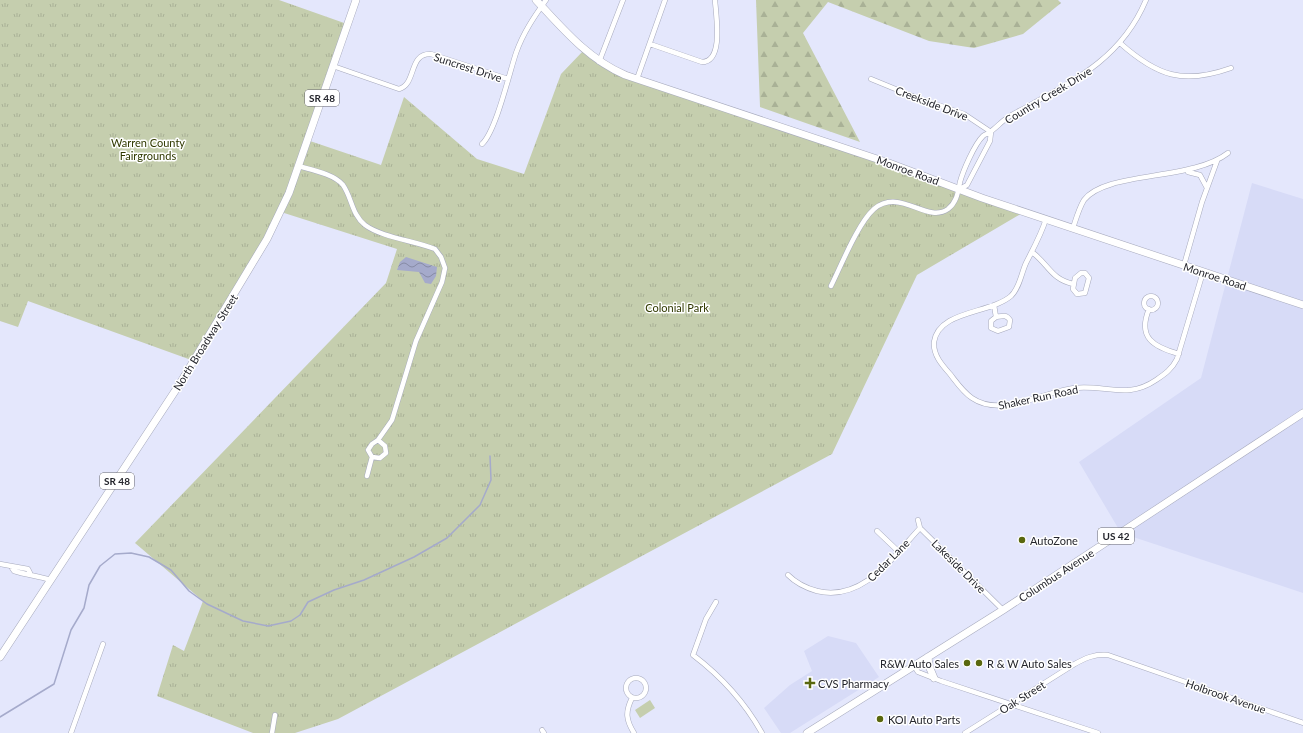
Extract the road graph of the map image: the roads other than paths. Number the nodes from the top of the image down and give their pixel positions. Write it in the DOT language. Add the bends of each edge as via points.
graph roads {
  1 [pos="356,0"];
  2 [pos="536,0"];
  3 [pos="623,0"];
  4 [pos="665,0"];
  5 [pos="715,0"];
  6 [pos="1146,0"];
  7 [pos="544,3"];
  8 [pos="1120,43"];
  9 [pos="650,44"];
  10 [pos="599,62"];
  11 [pos="333,66"];
  12 [pos="1231,68"];
  13 [pos="508,79"];
  14 [pos="638,79"];
  15 [pos="871,79"];
  16 [pos="991,132"];
  17 [pos="482,144"];
  18 [pos="1228,153"];
  19 [pos="1217,161"];
  20 [pos="298,166"];
  21 [pos="1182,172"];
  22 [pos="1207,188"];
  23 [pos="960,189"];
  24 [pos="1046,220"];
  25 [pos="1073,228"];
  26 [pos="1032,252"];
  27 [pos="1184,265"];
  28 [pos="1204,272"];
  29 [pos="1073,284"];
  30 [pos="831,286"];
  31 [pos="994,305"];
  32 [pos="1303,305"];
  33 [pos="1149,309"];
  34 [pos="996,317"];
  35 [pos="1179,354"];
  36 [pos="1303,413"];
  37 [pos="378,440"];
  38 [pos="372,457"];
  39 [pos="367,476"];
  40 [pos="918,520"];
  41 [pos="920,528"];
  42 [pos="877,530"];
  43 [pos="898,551"];
  44 [pos="0,564"];
  45 [pos="788,575"];
  46 [pos="51,580"];
  47 [pos="716,602"];
  48 [pos="1003,610"];
  49 [pos="103,644"];
  50 [pos="0,657"];
  51 [pos="928,657"];
  52 [pos="914,666"];
  53 [pos="1148,669"];
  54 [pos="934,678"];
  55 [pos="632,698"];
  56 [pos="1010,704"];
  57 [pos="275,715"];
  58 [pos="1303,723"];
  59 [pos="72,733"];
  60 [pos="272,733"];
  61 [pos="634,733"];
  62 [pos="762,733"];
  63 [pos="807,733"];
  64 [pos="965,733"];
  65 [pos="1098,733"];
  1 -- 11 [label="main road, North Broadway Street / SR 48"];
  2 -- 7 [label="main road, Monroe Road"];
  3 -- 10 [label="street"];
  4 -- 9 [label="street"];
  5 -- 9 [label="street" via="716,48 708,62"];
  6 -- 8 [label="street, Country Creek Drive"];
  7 -- 10 [label="main road, Monroe Road" via="578,44"];
  7 -- 13 [label="street" via="522,38"];
  8 -- 12 [label="street" via="1160,72 1178,77 1201,77"];
  8 -- 16 [label="street, Country Creek Drive" via="1084,75 1005,119"];
  9 -- 14 [label="street"];
  10 -- 14 [label="main road, Monroe Road"];
  11 -- 13 [label="street, Suncrest Drive" via="399,89 408,83 417,59 431,54"];
  11 -- 20 [label="main road, North Broadway Street / SR 48"];
  13 -- 17 [label="street" via="493,125"];
  14 -- 23 [label="main road, Monroe Road"];
  15 -- 16 [label="street, Creekside Drive" via="964,114"];
  16 -- 23 [label="street" via="990,141 967,186"];
  16 -- 23 [label="street, Country Creek Drive" via="983,136 975,148 960,183"];
  18 -- 19 [label="street"];
  19 -- 21 [label="street"];
  19 -- 22 [label="street"];
  20 -- 37 [label="street" via="339,182 363,223 375,230 435,249 441,256 445,268 442,282 416,341 392,420"];
  20 -- 46 [label="main road, North Broadway Street / SR 48" via="281,212 243,281 136,452"];
  21 -- 22 [label="street" via="1200,175"];
  21 -- 25 [label="street" via="1122,182 1094,192 1083,202"];
  22 -- 27 [label="street"];
  23 -- 24 [label="main road, Monroe Road"];
  23 -- 30 [label="street" via="952,205 942,212 930,212 894,202 874,209 864,221"];
  24 -- 25 [label="main road, Monroe Road"];
  24 -- 26 [label="street, Shaker Run Road"];
  25 -- 27 [label="main road, Monroe Road"];
  26 -- 29 [label="street" via="1056,277"];
  26 -- 31 [label="street, Shaker Run Road" via="1016,290"];
  27 -- 28 [label="main road, Monroe Road"];
  28 -- 32 [label="main road, Monroe Road"];
  28 -- 35 [label="street, Shaker Run Road"];
  29 -- 29 [label="street" via="1081,273 1088,275 1089,282 1085,293 1077,294"];
  31 -- 34 [label="street"];
  31 -- 35 [label="street, Shaker Run Road" via="948,322 940,329 934,343 939,360 960,387 974,400 987,405 1006,405 1076,388 1137,390 1169,371"];
  33 -- 35 [label="street" via="1145,323 1148,338 1156,346"];
  36 -- 48 [label="main road, Columbus Avenue / US 42"];
  37 -- 38 [label="street" via="368,450"];
  37 -- 38 [label="street" via="385,446 386,453 380,458"];
  38 -- 39 [label="street"];
  40 -- 41 [label="street"];
  41 -- 43 [label="street, Cedar Lane"];
  41 -- 48 [label="street, Lakeside Drive"];
  42 -- 43 [label="street"];
  43 -- 45 [label="street, Cedar Lane" via="868,581 854,589 839,593 813,590 799,584"];
  44 -- 46 [label="street" via="12,568 16,566"];
  46 -- 50 [label="main road, North Broadway Street / SR 48"];
  47 -- 62 [label="street" via="706,619 693,655 726,683"];
  48 -- 51 [label="main road, Columbus Avenue / US 42"];
  49 -- 59 [label="street"];
  51 -- 52 [label="main road, Columbus Avenue / US 42"];
  51 -- 54 [label="main road" via="928,666"];
  52 -- 54 [label="street" via="918,672"];
  52 -- 63 [label="main road, Columbus Avenue / US 42"];
  53 -- 56 [label="street, Oak Street" via="1108,655 1090,656"];
  53 -- 58 [label="street, Holbrook Avenue"];
  54 -- 56 [label="street"];
  55 -- 55 [label="street" via="644,694 645,685 642,680 632,679 627,683 627,693"];
  55 -- 61 [label="street" via="626,714"];
  56 -- 64 [label="street, Oak Street"];
  56 -- 65 [label="street"];
  57 -- 60 [label="street"];
}
